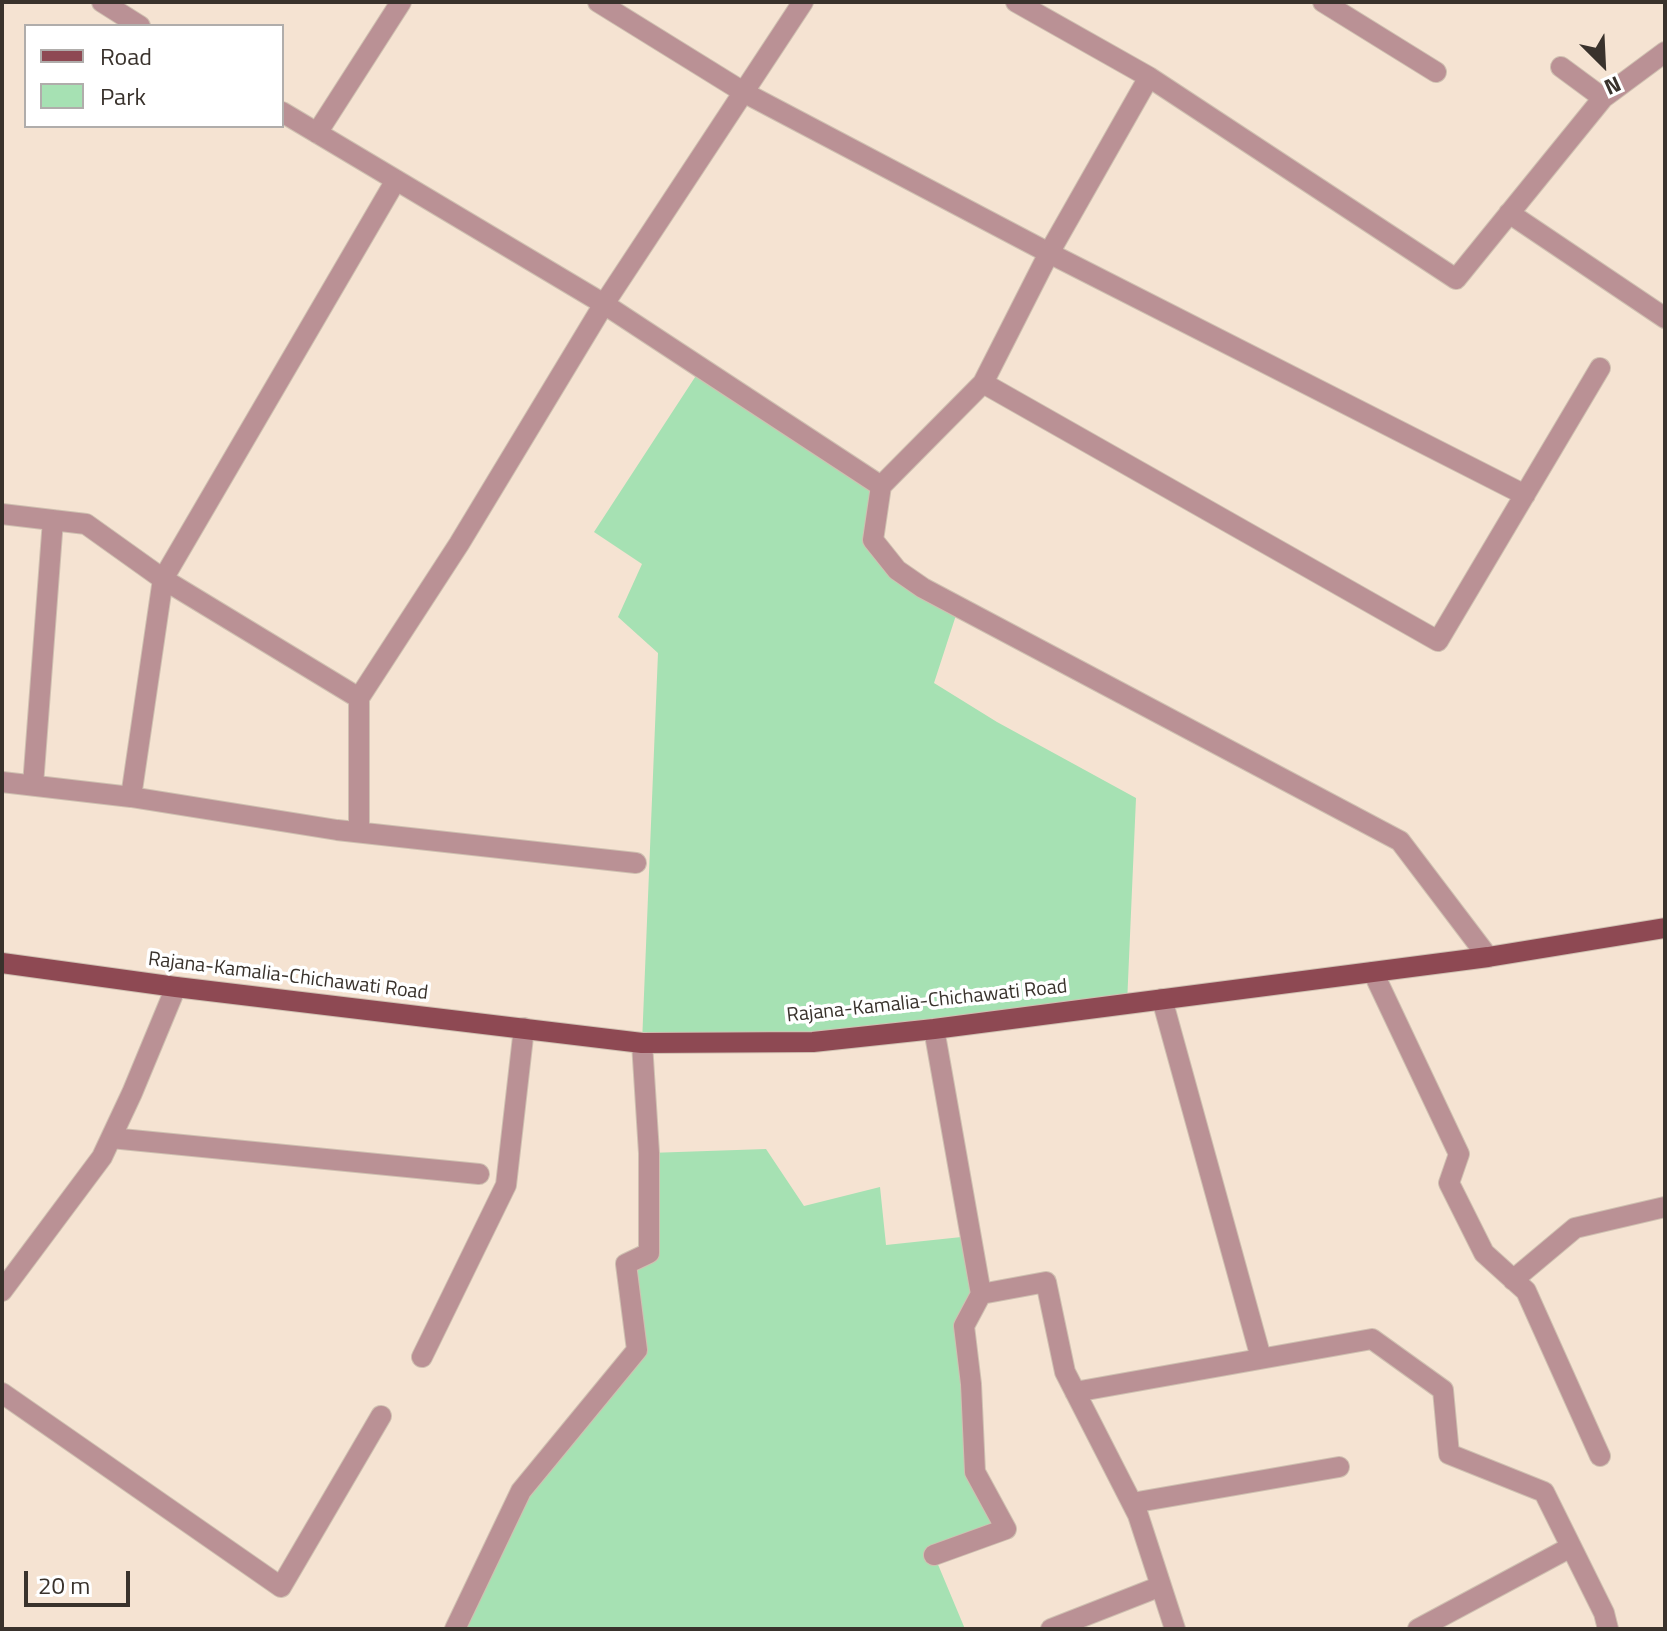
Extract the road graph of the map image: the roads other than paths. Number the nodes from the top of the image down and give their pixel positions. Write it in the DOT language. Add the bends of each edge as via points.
graph roads {
  1 [pos="102,2"];
  2 [pos="401,2"];
  3 [pos="598,2"];
  4 [pos="803,2"];
  5 [pos="1016,2"];
  6 [pos="1323,2"];
  7 [pos="137,24"];
  8 [pos="1665,52"];
  9 [pos="1561,67"];
  10 [pos="1436,72"];
  11 [pos="1149,77"];
  12 [pos="745,93"];
  13 [pos="1603,98"];
  14 [pos="284,113"];
  15 [pos="317,133"];
  16 [pos="396,180"];
  17 [pos="1509,213"];
  18 [pos="1049,253"];
  19 [pos="604,304"];
  20 [pos="1665,318"];
  21 [pos="1600,368"];
  22 [pos="983,383"];
  23 [pos="881,486"];
  24 [pos="1525,495"];
  25 [pos="2,514"];
  26 [pos="53,520"];
  27 [pos="163,579"];
  28 [pos="359,698"];
  29 [pos="2,782"];
  30 [pos="33,785"];
  31 [pos="131,797"];
  32 [pos="359,832"];
  33 [pos="636,863"];
  34 [pos="1665,928"];
  35 [pos="1488,957"];
  36 [pos="2,963"];
  37 [pos="1373,972"];
  38 [pos="176,987"];
  39 [pos="1162,999"];
  40 [pos="524,1028"];
  41 [pos="934,1029"];
  42 [pos="642,1043"];
  43 [pos="111,1138"];
  44 [pos="479,1174"];
  45 [pos="1665,1207"];
  46 [pos="1513,1280"];
  47 [pos="2,1291"];
  48 [pos="981,1294"];
  49 [pos="422,1357"];
  50 [pos="1261,1358"];
  51 [pos="1075,1392"];
  52 [pos="2,1393"];
  53 [pos="381,1416"];
  54 [pos="1600,1456"];
  55 [pos="1339,1467"];
  56 [pos="1132,1503"];
  57 [pos="1571,1547"];
  58 [pos="934,1555"];
  59 [pos="1161,1586"];
  60 [pos="455,1629"];
  61 [pos="1051,1629"];
  62 [pos="1175,1629"];
  63 [pos="1418,1629"];
  64 [pos="1608,1629"];
  1 -- 7 [label="street"];
  2 -- 15 [label="street"];
  3 -- 12 [label="street"];
  4 -- 12 [label="street"];
  5 -- 11 [label="street"];
  6 -- 10 [label="street"];
  8 -- 13 [label="street"];
  9 -- 13 [label="street"];
  11 -- 17 [label="street" via="1456,279"];
  11 -- 18 [label="street"];
  12 -- 18 [label="street"];
  12 -- 19 [label="street"];
  13 -- 17 [label="street"];
  14 -- 15 [label="street"];
  15 -- 16 [label="street"];
  16 -- 19 [label="street"];
  16 -- 27 [label="street"];
  17 -- 20 [label="street"];
  18 -- 22 [label="street"];
  18 -- 24 [label="street"];
  19 -- 23 [label="street"];
  19 -- 28 [label="street"];
  21 -- 24 [label="street"];
  22 -- 23 [label="street"];
  22 -- 24 [label="street" via="1438,641"];
  23 -- 35 [label="street" via="873,540 897,570 1400,841"];
  25 -- 26 [label="street"];
  26 -- 27 [label="street" via="86,524"];
  26 -- 30 [label="street"];
  27 -- 28 [label="street"];
  27 -- 31 [label="street"];
  28 -- 32 [label="street"];
  29 -- 30 [label="street"];
  30 -- 31 [label="street"];
  31 -- 32 [label="street"];
  32 -- 33 [label="street"];
  34 -- 35 [label="main road, Rajana-Kamalia-Chichawati Road"];
  35 -- 37 [label="main road, Rajana-Kamalia-Chichawati Road"];
  36 -- 38 [label="main road, Rajana-Kamalia-Chichawati Road"];
  37 -- 39 [label="main road, Rajana-Kamalia-Chichawati Road"];
  37 -- 46 [label="street" via="1459,1154 1449,1183 1484,1253"];
  38 -- 40 [label="main road, Rajana-Kamalia-Chichawati Road"];
  38 -- 43 [label="street"];
  39 -- 41 [label="main road, Rajana-Kamalia-Chichawati Road"];
  39 -- 50 [label="street"];
  40 -- 42 [label="main road, Rajana-Kamalia-Chichawati Road"];
  40 -- 49 [label="street" via="506,1185"];
  41 -- 42 [label="main road, Rajana-Kamalia-Chichawati Road" via="813,1042"];
  41 -- 48 [label="street"];
  42 -- 60 [label="street" via="649,1253 626,1264 637,1350 521,1491"];
  43 -- 44 [label="street"];
  43 -- 47 [label="street"];
  45 -- 46 [label="street" via="1575,1228"];
  46 -- 54 [label="street" via="1526,1291"];
  48 -- 51 [label="street" via="1046,1282 1065,1372"];
  48 -- 58 [label="street" via="964,1326 975,1472 1006,1529"];
  50 -- 51 [label="street"];
  50 -- 57 [label="street" via="1372,1339 1443,1390 1449,1454 1544,1492"];
  51 -- 56 [label="street"];
  52 -- 53 [label="street" via="281,1587"];
  55 -- 56 [label="street"];
  56 -- 59 [label="street"];
  57 -- 63 [label="street"];
  57 -- 64 [label="street"];
  59 -- 61 [label="street"];
  59 -- 62 [label="street"];
}
